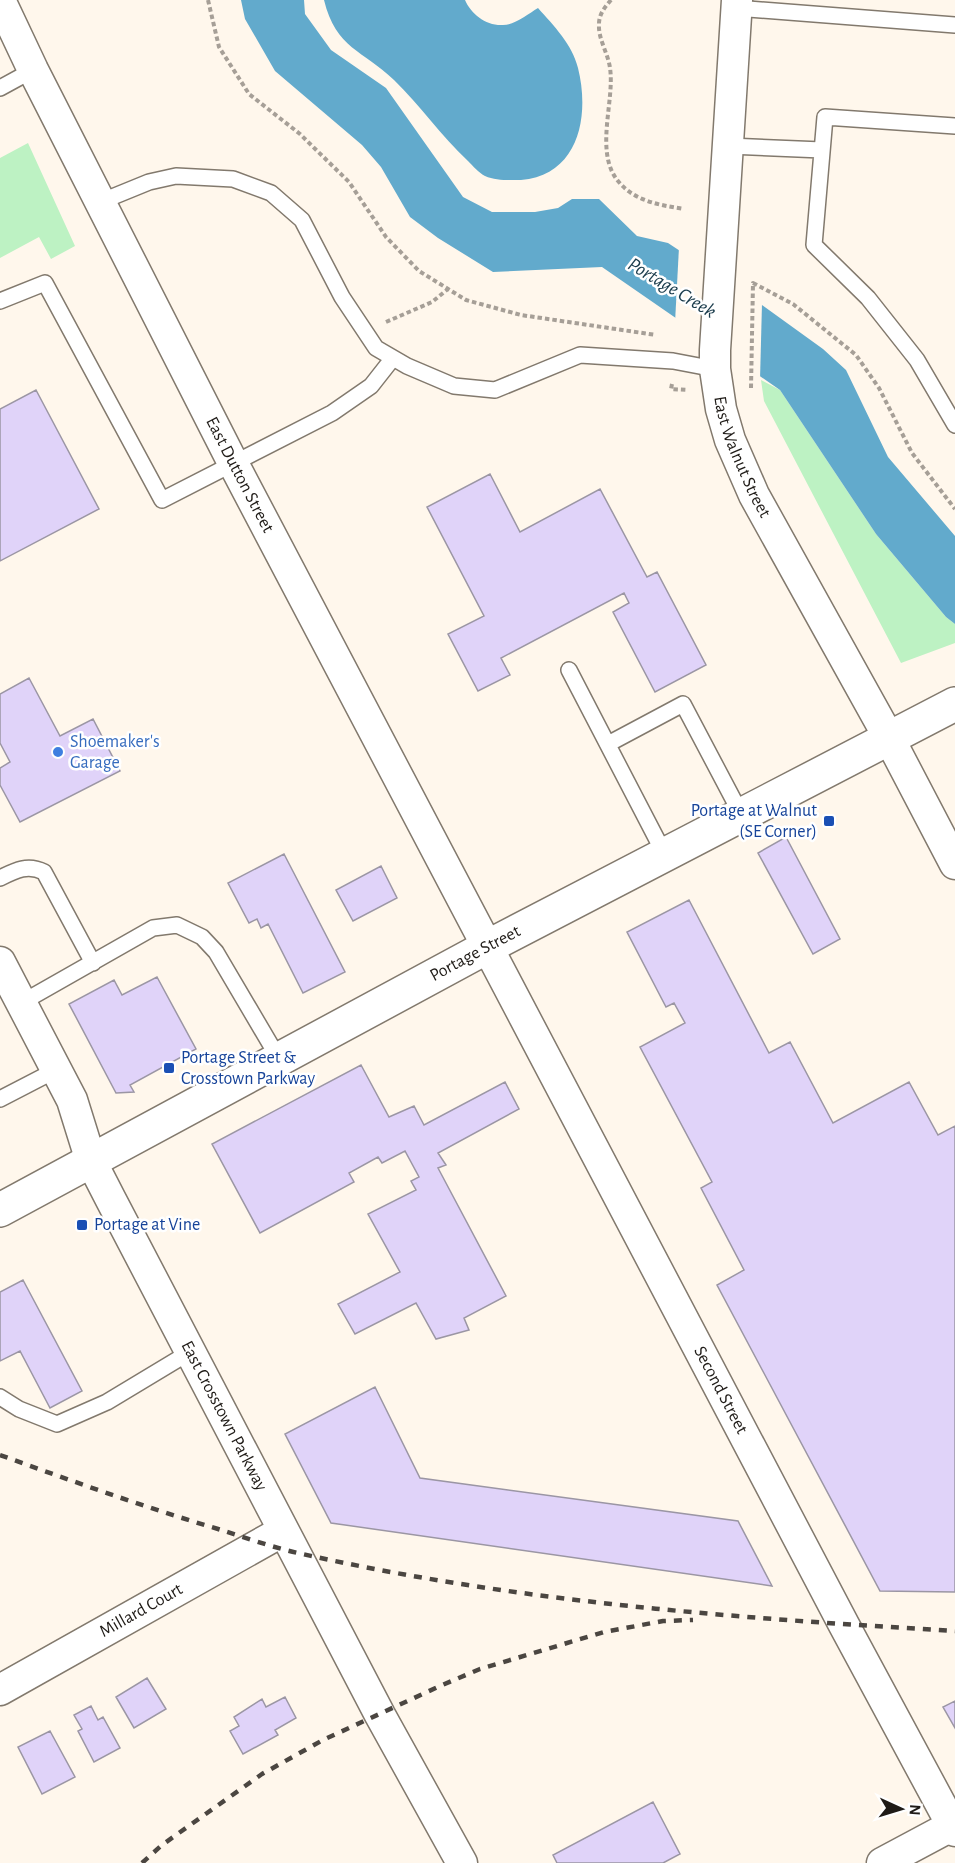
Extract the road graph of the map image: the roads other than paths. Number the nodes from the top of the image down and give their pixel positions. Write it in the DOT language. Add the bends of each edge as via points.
graph roads {
  1 [pos="0,0"];
  2 [pos="737,4"];
  3 [pos="955,25"];
  4 [pos="33,70"];
  5 [pos="0,88"];
  6 [pos="955,126"];
  7 [pos="729,146"];
  8 [pos="822,150"];
  9 [pos="100,202"];
  10 [pos="0,301"];
  11 [pos="393,358"];
  12 [pos="715,360"];
  13 [pos="955,425"];
  14 [pos="233,463"];
  15 [pos="569,670"];
  16 [pos="955,704"];
  17 [pos="889,738"];
  18 [pos="608,744"];
  19 [pos="741,814"];
  20 [pos="665,855"];
  21 [pos="955,864"];
  22 [pos="0,878"];
  23 [pos="487,947"];
  24 [pos="0,962"];
  25 [pos="93,963"];
  26 [pos="21,1003"];
  27 [pos="279,1059"];
  28 [pos="56,1070"];
  29 [pos="0,1099"];
  30 [pos="91,1161"];
  31 [pos="0,1210"];
  32 [pos="190,1352"];
  33 [pos="0,1397"];
  34 [pos="283,1531"];
  35 [pos="0,1690"];
  36 [pos="954,1827"];
  37 [pos="462,1863"];
  38 [pos="882,1863"];
  1 -- 4 [label="street, East Dutton Street"];
  2 -- 3 [label="lane"];
  2 -- 7 [label="street, East Walnut Street"];
  4 -- 5 [label="lane"];
  4 -- 9 [label="street, East Dutton Street"];
  6 -- 8 [label="lane" via="825,117"];
  7 -- 8 [label="lane"];
  7 -- 12 [label="street, East Walnut Street"];
  8 -- 13 [label="lane" via="814,245 868,298 917,360"];
  9 -- 11 [label="lane" via="148,182 176,176 233,179 271,193 302,220 365,332 376,348"];
  9 -- 14 [label="street, East Dutton Street"];
  10 -- 14 [label="lane" via="45,284 162,500"];
  11 -- 12 [label="lane" via="454,386 495,390 580,355"];
  11 -- 14 [label="lane" via="371,386 332,413"];
  12 -- 17 [label="street, East Walnut Street" via="729,440 754,495"];
  14 -- 23 [label="street, East Dutton Street"];
  15 -- 18 [label="lane"];
  16 -- 17 [label="main road, Portage Street"];
  17 -- 19 [label="main road, Portage Street"];
  17 -- 21 [label="street, East Walnut Street"];
  18 -- 19 [label="lane" via="683,704"];
  18 -- 20 [label="lane"];
  19 -- 20 [label="main road, Portage Street"];
  20 -- 23 [label="main road, Portage Street"];
  22 -- 25 [label="lane" via="33,867 44,872"];
  23 -- 27 [label="main road, Portage Street"];
  23 -- 36 [label="street, Second Street"];
  24 -- 26 [label="street, East Crosstown Parkway"];
  25 -- 26 [label="lane"];
  25 -- 27 [label="lane" via="153,928 177,926 202,937 216,952"];
  26 -- 28 [label="street, East Crosstown Parkway"];
  27 -- 30 [label="main road, Portage Street"];
  28 -- 29 [label="lane"];
  28 -- 30 [label="street, East Crosstown Parkway" via="72,1100"];
  30 -- 31 [label="main road, Portage Street"];
  30 -- 32 [label="street, East Crosstown Parkway"];
  32 -- 33 [label="lane" via="107,1402 57,1424"];
  32 -- 34 [label="street, East Crosstown Parkway"];
  34 -- 35 [label="street, Millard Court"];
  34 -- 37 [label="street, East Crosstown Parkway"];
  36 -- 38 [label="street"];
}
